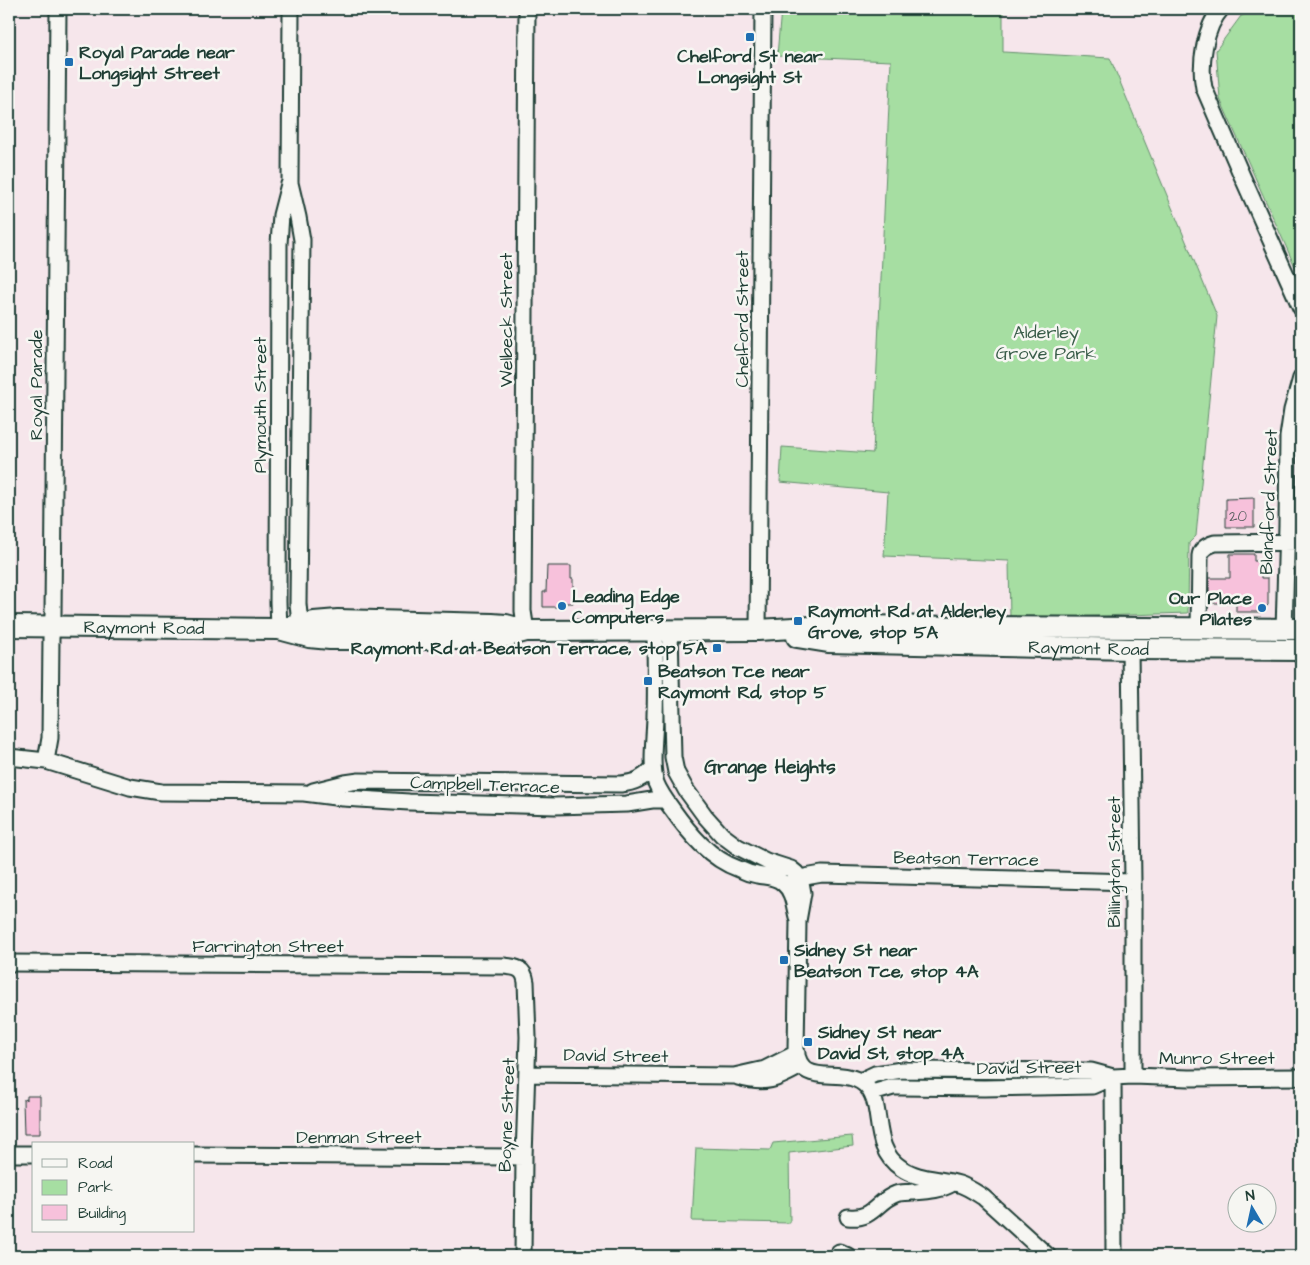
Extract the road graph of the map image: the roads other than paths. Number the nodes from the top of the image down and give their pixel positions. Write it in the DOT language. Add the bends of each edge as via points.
graph roads {
  1 [pos="58,9"];
  2 [pos="291,9"];
  3 [pos="527,9"];
  4 [pos="763,9"];
  5 [pos="1221,9"];
  6 [pos="290,183"];
  7 [pos="1301,308"];
  8 [pos="1301,378"];
  9 [pos="1294,542"];
  10 [pos="304,624"];
  11 [pos="9,626"];
  12 [pos="53,626"];
  13 [pos="1130,628"];
  14 [pos="280,629"];
  15 [pos="1199,629"];
  16 [pos="1292,629"];
  17 [pos="758,630"];
  18 [pos="526,631"];
  19 [pos="663,631"];
  20 [pos="1130,649"];
  21 [pos="1301,650"];
  22 [pos="655,715"];
  23 [pos="672,716"];
  24 [pos="9,757"];
  25 [pos="46,761"];
  26 [pos="653,768"];
  27 [pos="618,784"];
  28 [pos="304,793"];
  29 [pos="665,800"];
  30 [pos="623,804"];
  31 [pos="800,878"];
  32 [pos="1133,882"];
  33 [pos="785,885"];
  34 [pos="798,921"];
  35 [pos="9,963"];
  36 [pos="524,975"];
  37 [pos="799,1059"];
  38 [pos="527,1074"];
  39 [pos="1133,1076"];
  40 [pos="1113,1077"];
  41 [pos="1301,1077"];
  42 [pos="860,1081"];
  43 [pos="872,1093"];
  44 [pos="9,1154"];
  45 [pos="32,1154"];
  46 [pos="195,1155"];
  47 [pos="524,1157"];
  48 [pos="953,1182"];
  49 [pos="848,1217"];
  50 [pos="523,1256"];
  51 [pos="1048,1256"];
  52 [pos="1114,1256"];
  1 -- 12 [label="street, Royal Parade"];
  2 -- 6 [label="street, Plymouth Street"];
  3 -- 18 [label="street, Welbeck Street" via="523,611"];
  4 -- 17 [label="street, Chelford Street"];
  5 -- 7 [label="street" via="1208,30 1202,74 1204,88"];
  6 -- 10 [label="street, Plymouth Street" via="302,240 298,604"];
  6 -- 14 [label="street, Plymouth Street" via="281,215 279,244"];
  8 -- 9 [label="street, Blandford Street" via="1288,437"];
  9 -- 15 [label="street" via="1217,543 1205,547 1200,556"];
  9 -- 16 [label="street, Blandford Street"];
  10 -- 14 [label="main road, Raymont Road"];
  10 -- 18 [label="main road, Raymont Road" via="338,620 492,624"];
  11 -- 12 [label="main road, Raymont Road"];
  12 -- 14 [label="main road, Raymont Road"];
  12 -- 25 [label="street, Royal Parade" via="50,738"];
  13 -- 15 [label="main road, Raymont Road"];
  13 -- 17 [label="main road, Raymont Road" via="829,626"];
  13 -- 20 [label="main road"];
  14 -- 18 [label="main road, Raymont Road" via="309,637 338,639 493,639"];
  15 -- 16 [label="main road, Raymont Road"];
  17 -- 19 [label="main road, Raymont Road"];
  17 -- 20 [label="main road, Raymont Road" via="828,642"];
  18 -- 19 [label="main road, Raymont Road"];
  19 -- 22 [label="street"];
  19 -- 23 [label="street"];
  20 -- 21 [label="main road, Raymont Road"];
  20 -- 32 [label="street, Billington Street"];
  22 -- 23 [label="street"];
  22 -- 26 [label="street"];
  23 -- 31 [label="street" via="674,768 690,797 726,839 766,861 795,871"];
  24 -- 25 [label="street, Campbell Terrace"];
  25 -- 28 [label="street, Campbell Terrace" via="130,787 154,791"];
  26 -- 27 [label="street, Campbell Terrace" via="638,780"];
  26 -- 29 [label="street"];
  27 -- 28 [label="street, Campbell Terrace" via="359,781"];
  27 -- 30 [label="street"];
  28 -- 30 [label="street, Campbell Terrace" via="418,802"];
  29 -- 30 [label="street, Campbell Terrace"];
  29 -- 33 [label="street" via="692,835 720,859 739,870 778,880"];
  31 -- 32 [label="street, Beatson Terrace" via="826,874"];
  31 -- 33 [label="street, Beatson Terrace"];
  31 -- 34 [label="street" via="803,893"];
  32 -- 39 [label="street, Billington Street"];
  33 -- 34 [label="street" via="792,896"];
  34 -- 37 [label="street"];
  35 -- 36 [label="street, Farrington Street" via="504,966 516,968"];
  36 -- 38 [label="street, Boyne Street"];
  37 -- 38 [label="street, David Street" via="780,1077 762,1081 734,1076"];
  37 -- 42 [label="street" via="806,1071 813,1074"];
  38 -- 47 [label="street, Boyne Street"];
  39 -- 40 [label="street, David Street"];
  39 -- 41 [label="street, Munro Street"];
  40 -- 42 [label="street, David Street" via="1091,1071 902,1070 875,1074"];
  40 -- 43 [label="street, David Street" via="1092,1086 893,1087"];
  40 -- 52 [label="street"];
  42 -- 43 [label="street"];
  43 -- 48 [label="street" via="881,1139 895,1163 918,1176"];
  44 -- 45 [label="street"];
  46 -- 47 [label="street, Denman Street"];
  47 -- 50 [label="street, Boyne Street"];
  48 -- 49 [label="street" via="937,1190 898,1193 869,1214"];
  48 -- 51 [label="street" via="982,1197"];
}
